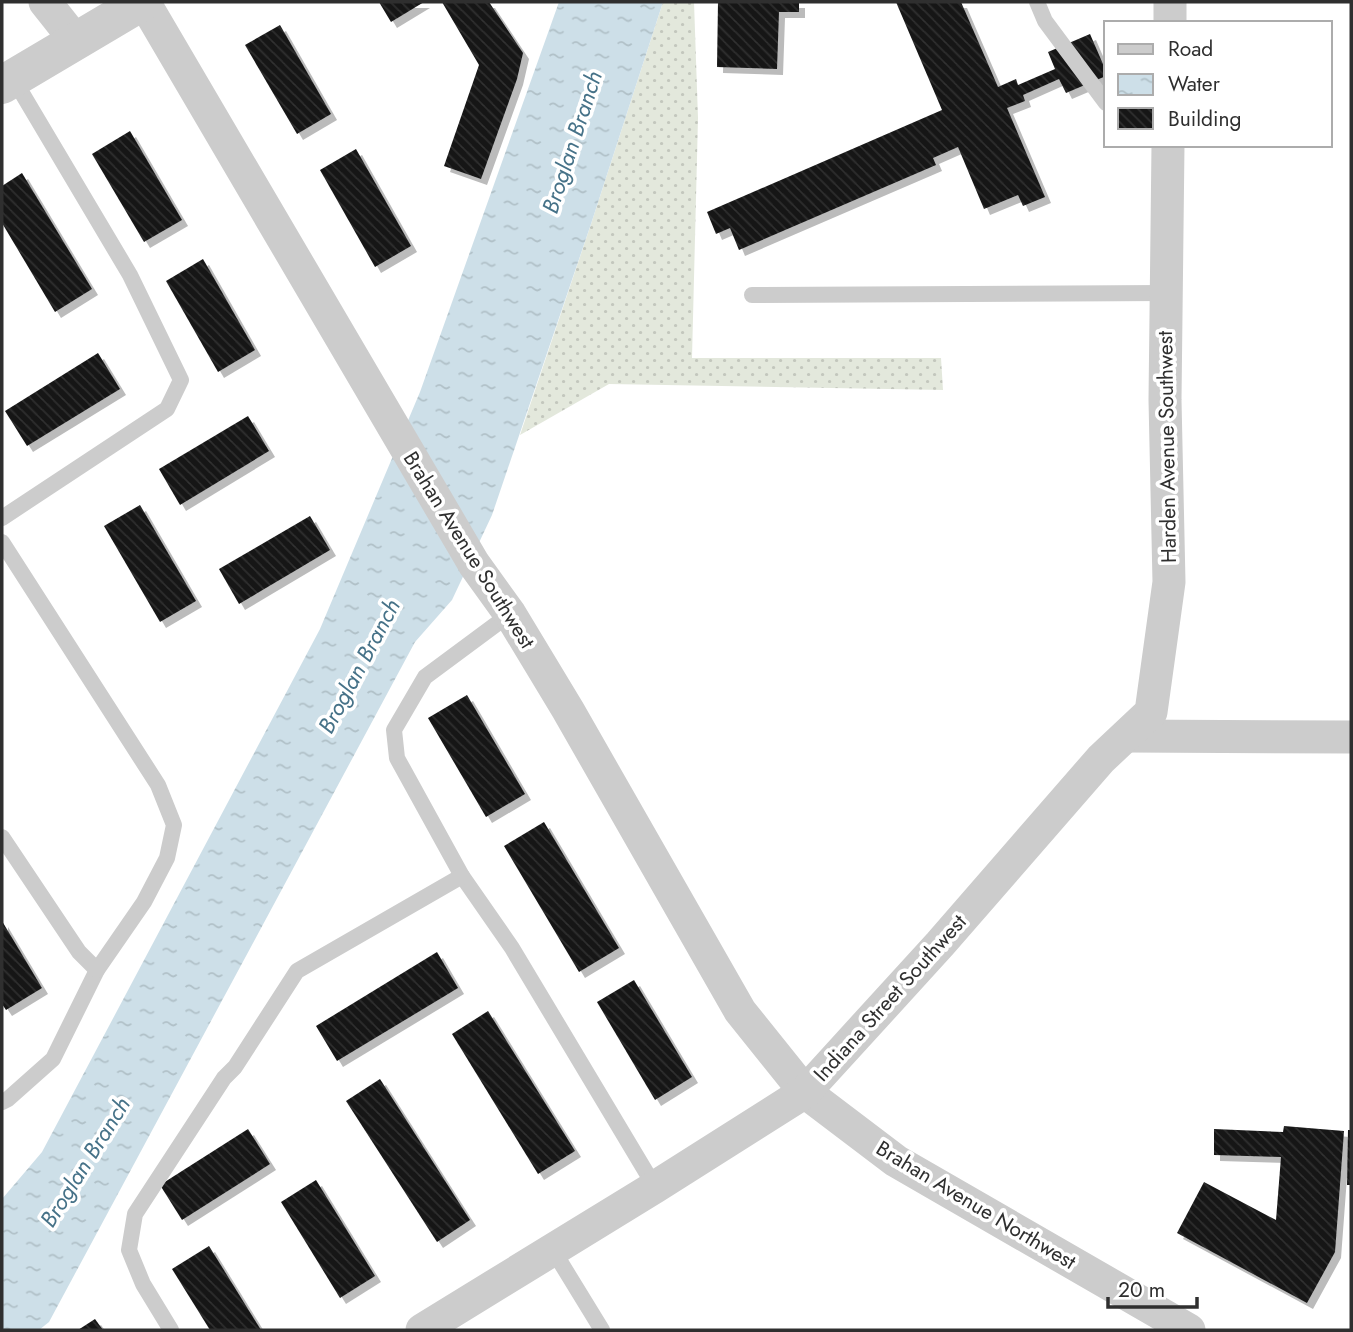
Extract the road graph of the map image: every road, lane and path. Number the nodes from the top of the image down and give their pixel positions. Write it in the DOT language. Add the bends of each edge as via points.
graph roads {
  1 [pos="45,2"];
  2 [pos="143,2"];
  3 [pos="1037,2"];
  4 [pos="1171,2"];
  5 [pos="1170,21"];
  6 [pos="76,41"];
  7 [pos="7,81"];
  8 [pos="1104,100"];
  9 [pos="1168,147"];
  10 [pos="1166,293"];
  11 [pos="752,295"];
  12 [pos="2,518"];
  13 [pos="2,542"];
  14 [pos="510,614"];
  15 [pos="1126,736"];
  16 [pos="1351,737"];
  17 [pos="2,837"];
  18 [pos="463,876"];
  19 [pos="97,970"];
  20 [pos="805,1092"];
  21 [pos="2,1102"];
  22 [pos="655,1187"];
  23 [pos="553,1250"];
  24 [pos="171,1330"];
  25 [pos="422,1330"];
  26 [pos="602,1330"];
  27 [pos="1189,1330"];
  1 -- 6 [label="street"];
  2 -- 6 [label="street"];
  2 -- 14 [label="street, Brahan Avenue Southwest" via="474,564"];
  3 -- 8 [label="lane" via="1045,21"];
  4 -- 5 [label="street"];
  6 -- 7 [label="street"];
  7 -- 12 [label="lane" via="130,275 181,380 167,409"];
  9 -- 10 [label="street, Harden Avenue Southwest"];
  10 -- 11 [label="lane"];
  10 -- 15 [label="street, Harden Avenue Southwest" via="1169,582 1151,712"];
  13 -- 19 [label="lane" via="158,785 174,825 167,858 144,902"];
  14 -- 18 [label="lane" via="425,677 394,730 397,758"];
  14 -- 20 [label="street, Brahan Avenue Southwest" via="740,1011"];
  15 -- 16 [label="street"];
  15 -- 20 [label="street, Indiana Street Southwest"];
  17 -- 19 [label="lane" via="79,952"];
  18 -- 22 [label="lane" via="512,948"];
  18 -- 24 [label="lane" via="297,971 136,1212 129,1250"];
  19 -- 21 [label="lane" via="53,1059"];
  20 -- 22 [label="street, Indiana Street Southwest"];
  20 -- 27 [label="street, Brahan Avenue Northwest" via="896,1161"];
  22 -- 23 [label="street, Indiana Street Southwest"];
  23 -- 25 [label="street, Indiana Street Southwest"];
  23 -- 26 [label="lane"];
}
